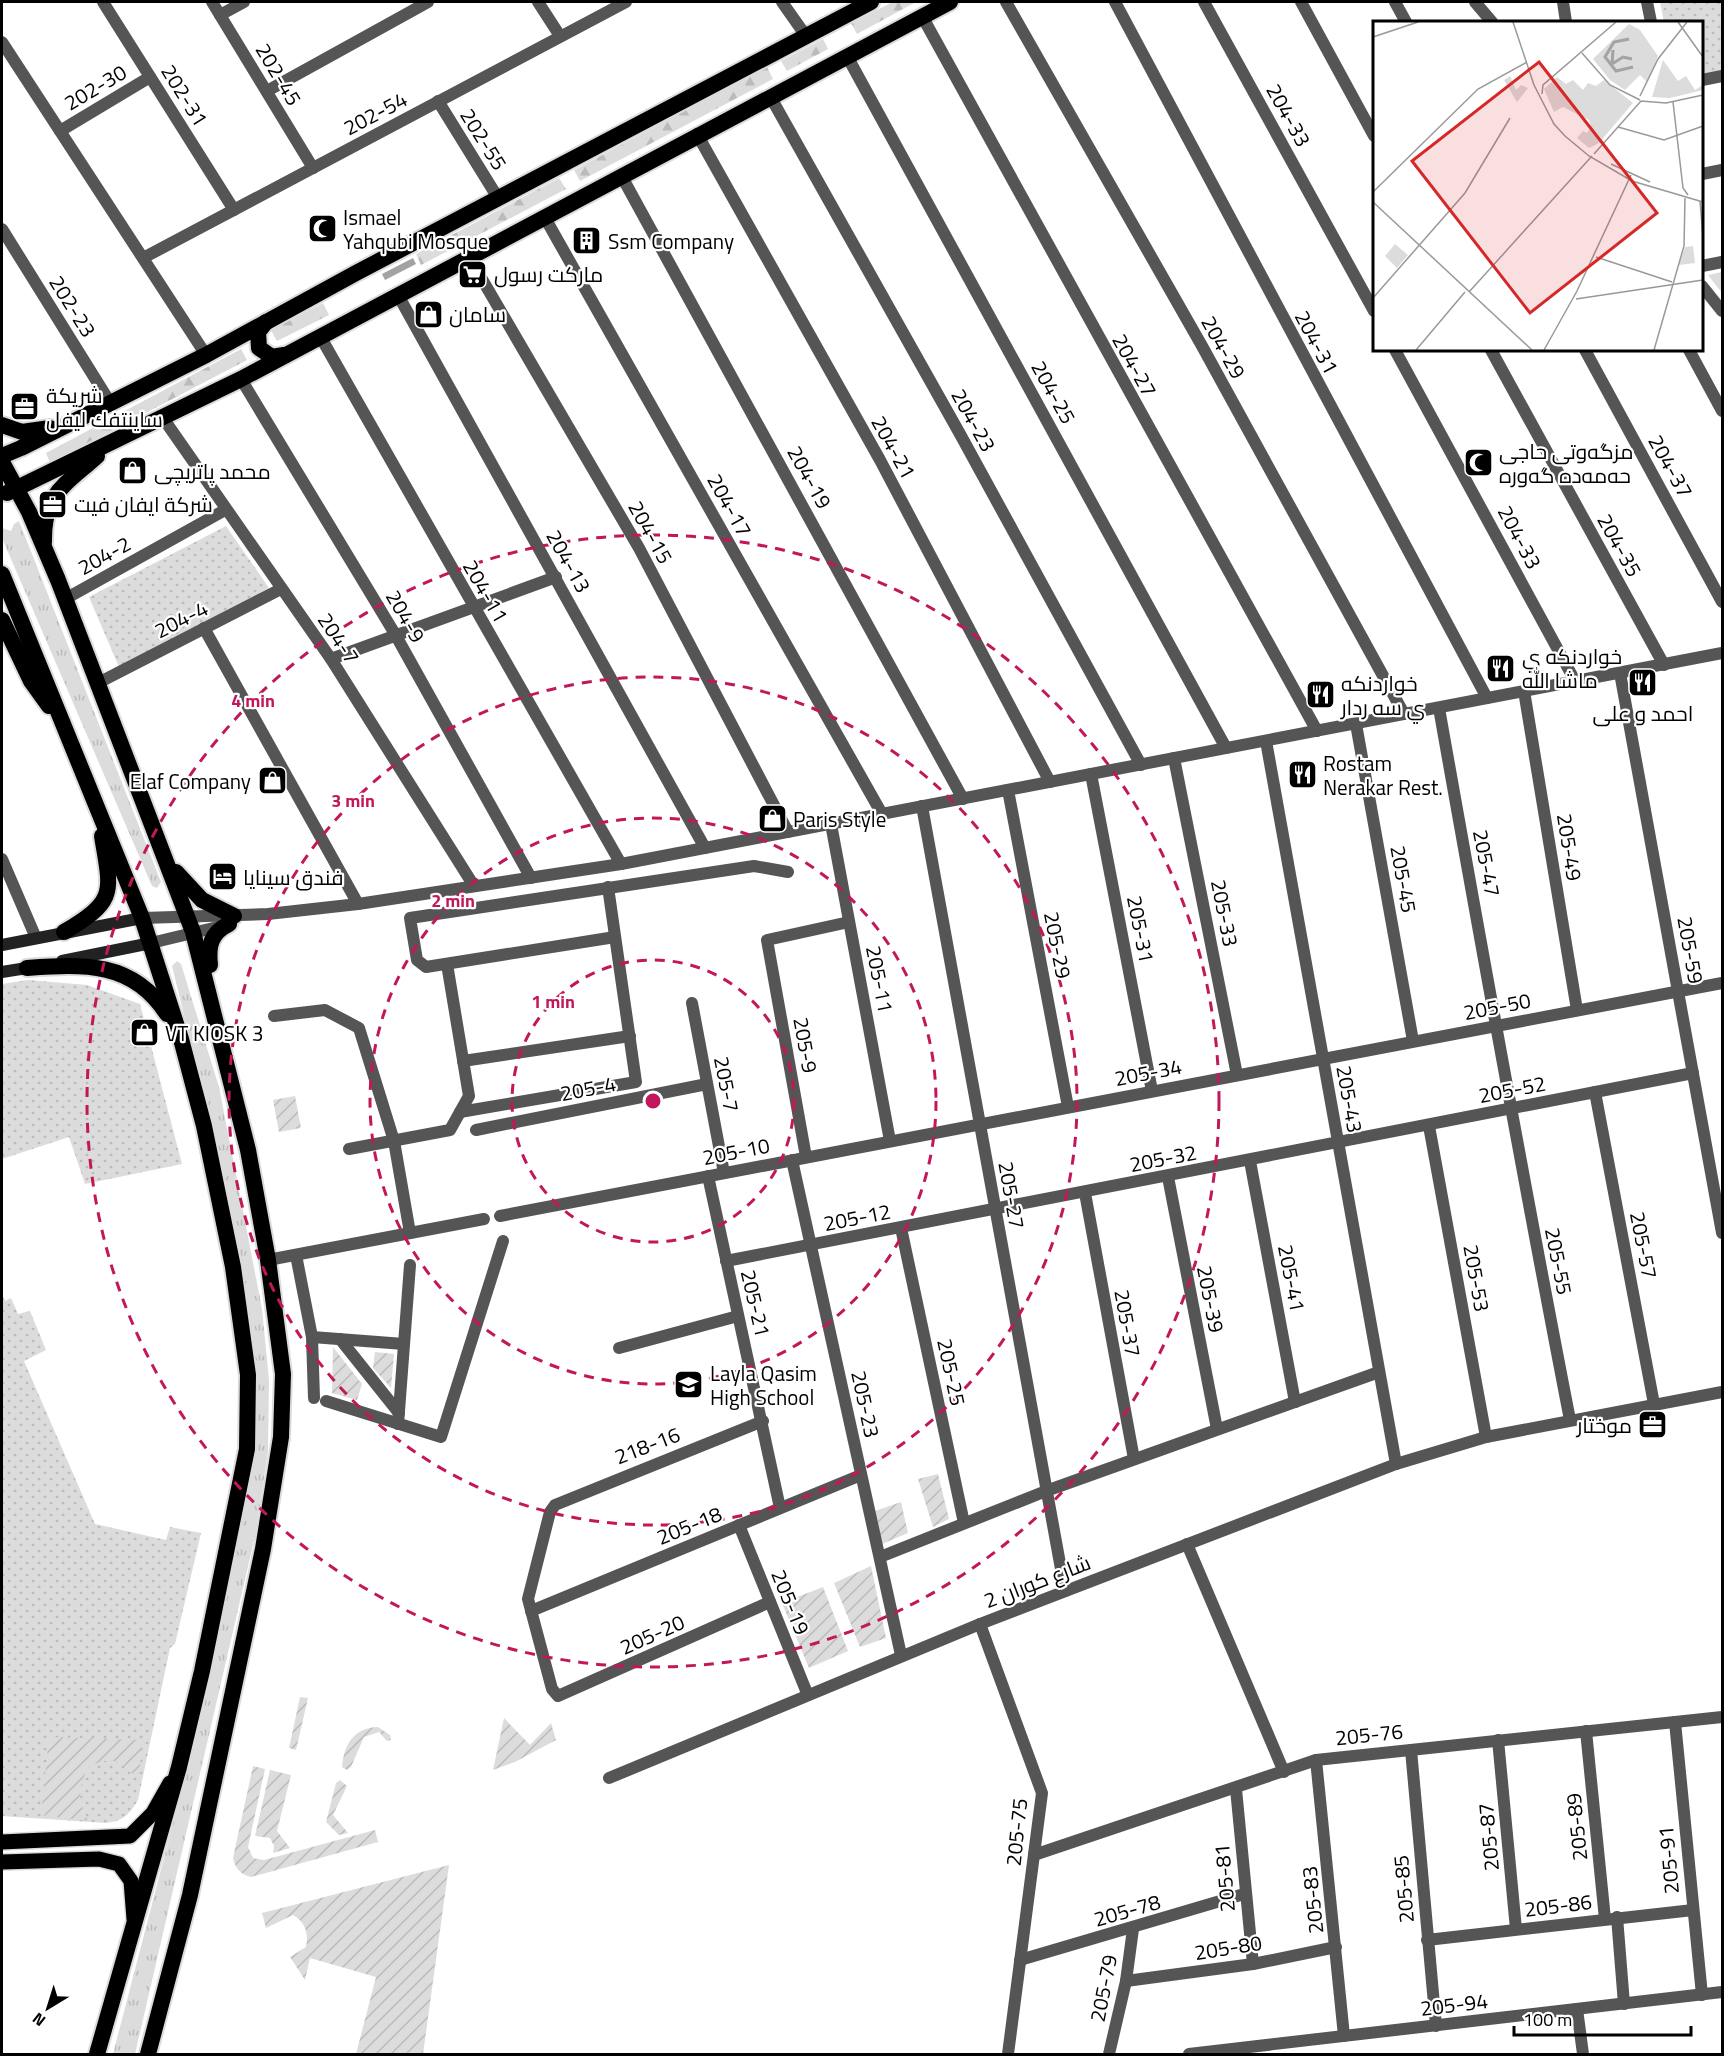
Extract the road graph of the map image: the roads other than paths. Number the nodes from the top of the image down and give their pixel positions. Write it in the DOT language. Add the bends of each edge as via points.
graph roads {
  1 [pos="103,2"];
  2 [pos="212,2"];
  3 [pos="244,2"];
  4 [pos="428,2"];
  5 [pos="538,2"];
  6 [pos="626,2"];
  7 [pos="782,2"];
  8 [pos="871,2"];
  9 [pos="950,2"];
  10 [pos="1006,2"];
  11 [pos="1115,2"];
  12 [pos="1204,2"];
  13 [pos="1301,2"];
  14 [pos="1395,2"];
  15 [pos="1475,2"];
  16 [pos="1563,2"];
  17 [pos="1647,2"];
  18 [pos="220,15"];
  19 [pos="921,16"];
  20 [pos="1405,21"];
  21 [pos="1490,21"];
  22 [pos="1566,21"];
  23 [pos="1651,21"];
  24 [pos="560,36"];
  25 [pos="806,36"];
  26 [pos="2,42"];
  27 [pos="847,56"];
  28 [pos="7,62"];
  29 [pos="1722,76"];
  30 [pos="150,77"];
  31 [pos="1703,80"];
  32 [pos="267,91"];
  33 [pos="770,96"];
  34 [pos="438,101"];
  35 [pos="60,131"];
  36 [pos="697,134"];
  37 [pos="1373,134"];
  38 [pos="313,168"];
  39 [pos="1722,170"];
  40 [pos="1703,174"];
  41 [pos="621,175"];
  42 [pos="498,198"];
  43 [pos="234,210"];
  44 [pos="544,216"];
  45 [pos="2,229"];
  46 [pos="469,256"];
  47 [pos="143,258"];
  48 [pos="1722,262"];
  49 [pos="1703,266"];
  50 [pos="1703,288"];
  51 [pos="398,295"];
  52 [pos="1373,309"];
  53 [pos="1722,311"];
  54 [pos="267,321"];
  55 [pos="320,336"];
  56 [pos="1396,351"];
  57 [pos="1492,351"];
  58 [pos="1586,351"];
  59 [pos="1690,351"];
  60 [pos="287,354"];
  61 [pos="206,355"];
  62 [pos="241,379"];
  63 [pos="111,404"];
  64 [pos="1722,411"];
  65 [pos="163,418"];
  66 [pos="72,423"];
  67 [pos="2,425"];
  68 [pos="110,444"];
  69 [pos="3,464"];
  70 [pos="8,494"];
  71 [pos="225,510"];
  72 [pos="44,549"];
  73 [pos="2,574"];
  74 [pos="556,577"];
  75 [pos="281,589"];
  76 [pos="65,599"];
  77 [pos="1722,602"];
  78 [pos="472,608"];
  79 [pos="3,627"];
  80 [pos="204,628"];
  81 [pos="395,634"];
  82 [pos="1722,653"];
  83 [pos="331,659"];
  84 [pos="1664,665"];
  85 [pos="1620,673"];
  86 [pos="1575,681"];
  87 [pos="98,683"];
  88 [pos="1524,691"];
  89 [pos="1487,698"];
  90 [pos="1439,708"];
  91 [pos="1404,714"];
  92 [pos="1356,724"];
  93 [pos="64,726"];
  94 [pos="1317,731"];
  95 [pos="1266,741"];
  96 [pos="1226,748"];
  97 [pos="1174,758"];
  98 [pos="1141,765"];
  99 [pos="1091,774"];
  100 [pos="1050,782"];
  101 [pos="1008,790"];
  102 [pos="963,799"];
  103 [pos="922,806"];
  104 [pos="97,808"];
  105 [pos="882,814"];
  106 [pos="831,824"];
  107 [pos="788,832"];
  108 [pos="160,841"];
  109 [pos="705,848"];
  110 [pos="2,859"];
  111 [pos="621,864"];
  112 [pos="788,872"];
  113 [pos="531,878"];
  114 [pos="474,886"];
  115 [pos="608,887"];
  116 [pos="358,904"];
  117 [pos="188,915"];
  118 [pos="142,918"];
  119 [pos="231,920"];
  120 [pos="849,922"];
  121 [pos="64,932"];
  122 [pos="194,932"];
  123 [pos="615,937"];
  124 [pos="36,938"];
  125 [pos="151,943"];
  126 [pos="2,945"];
  127 [pos="447,964"];
  128 [pos="27,968"];
  129 [pos="2,972"];
  130 [pos="1722,983"];
  131 [pos="1678,991"];
  132 [pos="692,1003"];
  133 [pos="213,1005"];
  134 [pos="1577,1010"];
  135 [pos="274,1016"];
  136 [pos="1498,1025"];
  137 [pos="630,1036"];
  138 [pos="181,1039"];
  139 [pos="1413,1041"];
  140 [pos="1323,1059"];
  141 [pos="463,1061"];
  142 [pos="1693,1073"];
  143 [pos="1237,1075"];
  144 [pos="707,1084"];
  145 [pos="1152,1091"];
  146 [pos="1595,1092"];
  147 [pos="1068,1107"];
  148 [pos="1510,1110"];
  149 [pos="460,1112"];
  150 [pos="980,1124"];
  151 [pos="1429,1126"];
  152 [pos="476,1130"];
  153 [pos="394,1141"];
  154 [pos="890,1142"];
  155 [pos="1339,1144"];
  156 [pos="349,1149"];
  157 [pos="806,1157"];
  158 [pos="792,1160"];
  159 [pos="1250,1161"];
  160 [pos="724,1173"];
  161 [pos="708,1176"];
  162 [pos="1168,1177"];
  163 [pos="1085,1193"];
  164 [pos="995,1211"];
  165 [pos="500,1216"];
  166 [pos="484,1218"];
  167 [pos="901,1228"];
  168 [pos="410,1233"];
  169 [pos="1722,1233"];
  170 [pos="502,1240"];
  171 [pos="811,1245"];
  172 [pos="296,1255"];
  173 [pos="268,1260"];
  174 [pos="726,1261"];
  175 [pos="410,1265"];
  176 [pos="738,1316"];
  177 [pos="312,1337"];
  178 [pos="340,1339"];
  179 [pos="404,1344"];
  180 [pos="619,1348"];
  181 [pos="1379,1372"];
  182 [pos="1722,1392"];
  183 [pos="1295,1402"];
  184 [pos="1654,1404"];
  185 [pos="398,1418"];
  186 [pos="1570,1420"];
  187 [pos="763,1421"];
  188 [pos="1217,1429"];
  189 [pos="1486,1437"];
  190 [pos="1134,1459"];
  191 [pos="1396,1464"];
  192 [pos="861,1475"];
  193 [pos="1046,1491"];
  194 [pos="780,1508"];
  195 [pos="964,1523"];
  196 [pos="739,1525"];
  197 [pos="1187,1544"];
  198 [pos="880,1557"];
  199 [pos="1065,1591"];
  200 [pos="770,1602"];
  201 [pos="531,1611"];
  202 [pos="980,1624"];
  203 [pos="901,1655"];
  204 [pos="807,1693"];
  205 [pos="1722,1717"];
  206 [pos="1675,1722"];
  207 [pos="1586,1731"];
  208 [pos="1498,1740"];
  209 [pos="1411,1750"];
  210 [pos="1316,1760"];
  211 [pos="179,1767"];
  212 [pos="1284,1772"];
  213 [pos="609,1778"];
  214 [pos="1236,1789"];
  215 [pos="2,1842"];
  216 [pos="1034,1855"];
  217 [pos="2,1862"];
  218 [pos="1244,1894"];
  219 [pos="1693,1910"];
  220 [pos="1611,1918"];
  221 [pos="135,1925"];
  222 [pos="1133,1929"];
  223 [pos="1516,1929"];
  224 [pos="1427,1940"];
  225 [pos="1336,1947"];
  226 [pos="1020,1960"];
  227 [pos="1253,1964"];
  228 [pos="118,1982"];
  229 [pos="1126,1982"];
  230 [pos="1722,1992"];
  231 [pos="1702,1995"];
  232 [pos="1624,2004"];
  233 [pos="1577,2009"];
  234 [pos="1436,2026"];
  235 [pos="1344,2037"];
  236 [pos="1280,2049"];
  237 [pos="88,2055"];
  238 [pos="97,2055"];
  239 [pos="148,2055"];
  240 [pos="1008,2055"];
  241 [pos="1109,2055"];
  242 [pos="1189,2055"];
  243 [pos="1583,2055"];
  1 -- 30 [label="street, 202-31"];
  2 -- 18 [label="street, 202-45"];
  3 -- 18 [label="street"];
  4 -- 32 [label="street"];
  5 -- 24 [label="street"];
  6 -- 24 [label="street, 202-54"];
  7 -- 25 [label="street"];
  8 -- 25 [label="highway"];
  9 -- 19 [label="highway"];
  10 -- 91 [label="street, 204-29" via="1202,346"];
  11 -- 89 [label="street, 204-31"];
  12 -- 52 [label="street, 204-33"];
  13 -- 37 [label="street"];
  14 -- 20 [label="street"];
  15 -- 21 [label="street"];
  16 -- 22 [label="street"];
  17 -- 23 [label="street"];
  18 -- 32 [label="street, 202-45"];
  19 -- 27 [label="highway"];
  19 -- 94 [label="street, 204-27"];
  24 -- 34 [label="street, 202-54"];
  25 -- 42 [label="highway"];
  26 -- 28 [label="street"];
  27 -- 33 [label="highway"];
  27 -- 96 [label="street, 204-25"];
  28 -- 35 [label="street"];
  29 -- 31 [label="street"];
  30 -- 35 [label="street, 202-30"];
  30 -- 43 [label="street, 202-31"];
  32 -- 38 [label="street, 202-45"];
  33 -- 36 [label="highway"];
  33 -- 98 [label="street, 204-23"];
  34 -- 38 [label="street, 202-54"];
  34 -- 42 [label="street, 202-55"];
  35 -- 47 [label="street"];
  36 -- 41 [label="highway"];
  36 -- 100 [label="street, 204-21" via="880,460"];
  38 -- 43 [label="street, 202-54"];
  39 -- 40 [label="street"];
  41 -- 44 [label="highway"];
  41 -- 102 [label="street, 204-19"];
  42 -- 54 [label="highway"];
  43 -- 47 [label="street, 202-54"];
  44 -- 46 [label="highway"];
  44 -- 105 [label="street, 204-17"];
  45 -- 63 [label="street, 202-23"];
  46 -- 51 [label="highway"];
  46 -- 107 [label="street, 204-15" via="639,548"];
  47 -- 61 [label="street"];
  48 -- 49 [label="street"];
  50 -- 53 [label="street"];
  51 -- 55 [label="highway"];
  51 -- 74 [label="street, 204-13"];
  54 -- 60 [label="highway" via="258,332 259,348 272,357"];
  54 -- 61 [label="highway"];
  55 -- 60 [label="highway"];
  55 -- 78 [label="street, 204-11"];
  56 -- 86 [label="street, 204-33"];
  57 -- 84 [label="street, 204-35"];
  58 -- 77 [label="street, 204-37"];
  59 -- 64 [label="street"];
  60 -- 62 [label="highway"];
  61 -- 63 [label="highway"];
  62 -- 65 [label="highway"];
  62 -- 81 [label="street, 204-9"];
  63 -- 66 [label="highway"];
  65 -- 68 [label="highway"];
  65 -- 71 [label="street, 204-7"];
  66 -- 67 [label="highway" via="22,432"];
  66 -- 69 [label="highway"];
  68 -- 70 [label="highway"];
  68 -- 72 [label="highway" via="52,498 45,513"];
  69 -- 70 [label="highway"];
  70 -- 72 [label="highway"];
  71 -- 75 [label="street, 204-7"];
  71 -- 76 [label="street, 204-2"];
  72 -- 76 [label="highway"];
  73 -- 93 [label="highway"];
  74 -- 78 [label="street"];
  74 -- 109 [label="street, 204-13"];
  75 -- 80 [label="street, 204-4"];
  75 -- 83 [label="street, 204-7"];
  76 -- 87 [label="highway"];
  78 -- 81 [label="street"];
  78 -- 111 [label="street, 204-11"];
  79 -- 93 [label="highway" via="31,681"];
  80 -- 87 [label="street, 204-4"];
  80 -- 116 [label="street"];
  81 -- 83 [label="street"];
  81 -- 113 [label="street, 204-9"];
  82 -- 84 [label="street"];
  83 -- 114 [label="street, 204-7"];
  84 -- 85 [label="street"];
  85 -- 86 [label="street"];
  85 -- 131 [label="street, 205-59"];
  86 -- 88 [label="street"];
  87 -- 108 [label="highway"];
  88 -- 89 [label="street"];
  88 -- 134 [label="street, 205-49"];
  89 -- 90 [label="street"];
  90 -- 91 [label="street"];
  90 -- 136 [label="street, 205-47"];
  91 -- 92 [label="street"];
  92 -- 94 [label="street"];
  92 -- 139 [label="street, 205-45"];
  93 -- 104 [label="highway"];
  94 -- 95 [label="street"];
  95 -- 96 [label="street"];
  95 -- 140 [label="street, 205-43"];
  96 -- 97 [label="street"];
  97 -- 98 [label="street"];
  97 -- 143 [label="street, 205-33"];
  98 -- 99 [label="street"];
  99 -- 100 [label="street"];
  99 -- 145 [label="street, 205-31"];
  100 -- 101 [label="street"];
  101 -- 102 [label="street"];
  101 -- 147 [label="street, 205-29"];
  102 -- 103 [label="street"];
  103 -- 105 [label="street"];
  103 -- 150 [label="street, 205-27"];
  104 -- 118 [label="highway"];
  104 -- 121 [label="highway" via="110,884 108,893 82,922"];
  105 -- 106 [label="street"];
  106 -- 107 [label="street"];
  106 -- 120 [label="street, 205-11"];
  107 -- 109 [label="street"];
  108 -- 117 [label="highway"];
  108 -- 119 [label="highway" via="168,860 195,894"];
  109 -- 111 [label="street"];
  110 -- 124 [label="street"];
  111 -- 113 [label="street"];
  112 -- 115 [label="street" via="754,866"];
  113 -- 114 [label="street"];
  114 -- 116 [label="street"];
  115 -- 123 [label="street"];
  115 -- 127 [label="street" via="411,918 417,960 426,967"];
  116 -- 119 [label="street"];
  117 -- 118 [label="street"];
  117 -- 119 [label="street"];
  117 -- 122 [label="highway"];
  118 -- 121 [label="main road"];
  118 -- 125 [label="highway"];
  119 -- 122 [label="street"];
  119 -- 133 [label="highway" via="209,945"];
  120 -- 154 [label="street, 205-11"];
  120 -- 157 [label="street, 205-9" via="767,940"];
  121 -- 124 [label="main road"];
  122 -- 125 [label="street"];
  122 -- 133 [label="highway"];
  123 -- 127 [label="street"];
  123 -- 137 [label="street"];
  124 -- 126 [label="main road"];
  125 -- 128 [label="main road"];
  125 -- 138 [label="highway"];
  127 -- 141 [label="street"];
  128 -- 129 [label="main road"];
  128 -- 138 [label="highway" via="90,966 124,975 156,998"];
  130 -- 131 [label="street, 205-50"];
  131 -- 134 [label="street, 205-50"];
  131 -- 142 [label="street, 205-59"];
  132 -- 144 [label="street, 205-7"];
  133 -- 173 [label="highway" via="248,1150"];
  134 -- 136 [label="street, 205-50"];
  135 -- 153 [label="street" via="325,1010 359,1028"];
  136 -- 139 [label="street, 205-50"];
  136 -- 148 [label="street, 205-47"];
  137 -- 141 [label="street"];
  137 -- 149 [label="street" via="636,1082"];
  138 -- 211 [label="highway" via="204,1126 232,1267 248,1376 247,1449"];
  139 -- 140 [label="street, 205-50"];
  140 -- 143 [label="street, 205-34"];
  140 -- 155 [label="street, 205-43"];
  141 -- 149 [label="street" via="469,1096"];
  142 -- 146 [label="street, 205-52"];
  142 -- 169 [label="street, 205-59"];
  143 -- 145 [label="street, 205-34"];
  144 -- 152 [label="street, 205-4"];
  144 -- 160 [label="street, 205-7"];
  145 -- 147 [label="street, 205-34"];
  146 -- 148 [label="street, 205-52"];
  146 -- 184 [label="street, 205-57"];
  147 -- 150 [label="street, 205-34"];
  148 -- 151 [label="street, 205-52"];
  148 -- 186 [label="street, 205-55"];
  149 -- 153 [label="street" via="450,1130"];
  150 -- 154 [label="street, 205-10"];
  150 -- 164 [label="street, 205-27"];
  151 -- 155 [label="street, 205-52"];
  151 -- 189 [label="street, 205-53"];
  153 -- 156 [label="street"];
  153 -- 168 [label="street"];
  154 -- 157 [label="street, 205-10"];
  155 -- 159 [label="street, 205-32"];
  155 -- 181 [label="street, 205-43"];
  157 -- 158 [label="street, 205-10"];
  158 -- 160 [label="street, 205-10"];
  158 -- 171 [label="street, 205-23"];
  159 -- 162 [label="street, 205-32"];
  159 -- 183 [label="street, 205-41"];
  160 -- 161 [label="street, 205-10"];
  161 -- 165 [label="street, 205-10"];
  161 -- 174 [label="street, 205-21"];
  162 -- 163 [label="street, 205-32"];
  162 -- 188 [label="street, 205-39"];
  163 -- 164 [label="street, 205-32"];
  163 -- 190 [label="street, 205-37"];
  164 -- 167 [label="street, 205-12"];
  164 -- 193 [label="street, 205-27"];
  166 -- 168 [label="street"];
  167 -- 171 [label="street, 205-12"];
  167 -- 195 [label="street, 205-25"];
  168 -- 172 [label="street"];
  170 -- 185 [label="street" via="441,1437"];
  171 -- 174 [label="street, 205-12"];
  171 -- 192 [label="street, 205-23"];
  172 -- 173 [label="street"];
  172 -- 177 [label="street"];
  173 -- 239 [label="highway" via="283,1374 281,1437 263,1549 190,1895"];
  174 -- 176 [label="street, 205-21"];
  175 -- 179 [label="street"];
  176 -- 180 [label="street"];
  176 -- 187 [label="street, 205-21"];
  177 -- 178 [label="street"];
  177 -- 185 [label="street" via="320,1400"];
  178 -- 179 [label="street"];
  178 -- 185 [label="street"];
  179 -- 185 [label="street"];
  181 -- 183 [label="street"];
  181 -- 191 [label="street, 205-43"];
  182 -- 184 [label="street, شارع كوران 2"];
  183 -- 188 [label="street"];
  184 -- 186 [label="street, شارع كوران 2"];
  186 -- 189 [label="street, شارع كوران 2"];
  187 -- 194 [label="street, 205-21"];
  187 -- 201 [label="street, 218-16" via="555,1505 528,1599"];
  188 -- 190 [label="street"];
  189 -- 191 [label="street, شارع كوران 2"];
  190 -- 193 [label="street"];
  191 -- 197 [label="street, شارع كوران 2"];
  192 -- 194 [label="street, 205-18"];
  192 -- 198 [label="street, 205-23"];
  193 -- 195 [label="street"];
  193 -- 199 [label="street, 205-27"];
  194 -- 196 [label="street, 205-18"];
  195 -- 198 [label="street"];
  196 -- 200 [label="street, 205-19"];
  196 -- 201 [label="street, 205-18"];
  197 -- 199 [label="street, شارع كوران 2"];
  197 -- 212 [label="street"];
  198 -- 203 [label="street, 205-23"];
  199 -- 202 [label="street, شارع كوران 2"];
  200 -- 201 [label="street, 205-20" via="561,1696 552,1689"];
  200 -- 204 [label="street, 205-19"];
  202 -- 203 [label="street, شارع كوران 2"];
  202 -- 216 [label="street, 205-75" via="1042,1793"];
  203 -- 204 [label="street, شارع كوران 2"];
  204 -- 213 [label="street, شارع كوران 2"];
  205 -- 206 [label="street, 205-76"];
  206 -- 207 [label="street, 205-76"];
  206 -- 219 [label="street, 205-91"];
  207 -- 208 [label="street, 205-76"];
  207 -- 220 [label="street, 205-89"];
  208 -- 209 [label="street, 205-76"];
  208 -- 223 [label="street, 205-87"];
  209 -- 210 [label="street, 205-76"];
  209 -- 224 [label="street, 205-85"];
  210 -- 212 [label="street, 205-76"];
  210 -- 225 [label="street, 205-83"];
  211 -- 215 [label="main road" via="153,1813 130,1836"];
  211 -- 221 [label="highway"];
  212 -- 214 [label="street, 205-76"];
  214 -- 216 [label="street, 205-76"];
  214 -- 218 [label="street, 205-81"];
  216 -- 226 [label="street, 205-75"];
  217 -- 221 [label="main road" via="99,1859 119,1864 131,1881"];
  218 -- 222 [label="street, 205-78"];
  218 -- 227 [label="street, 205-81"];
  219 -- 220 [label="street, 205-86"];
  219 -- 231 [label="street, 205-91"];
  220 -- 223 [label="street, 205-86"];
  220 -- 232 [label="street, 205-89"];
  221 -- 228 [label="highway"];
  222 -- 226 [label="street, 205-78"];
  222 -- 229 [label="street, 205-79"];
  223 -- 224 [label="street, 205-86"];
  224 -- 234 [label="street, 205-85"];
  225 -- 227 [label="street, 205-80"];
  225 -- 235 [label="street, 205-83"];
  226 -- 240 [label="street, 205-75"];
  227 -- 229 [label="street, 205-80"];
  228 -- 237 [label="highway" via="102,2011"];
  228 -- 238 [label="highway"];
  229 -- 241 [label="street, 205-79"];
  230 -- 231 [label="street, 205-94"];
  231 -- 232 [label="street, 205-94"];
  232 -- 233 [label="street, 205-94"];
  233 -- 234 [label="street, 205-94"];
  233 -- 243 [label="street"];
  234 -- 235 [label="street, 205-94"];
  235 -- 236 [label="street, 205-94"];
  236 -- 242 [label="street, 205-94"];
}
